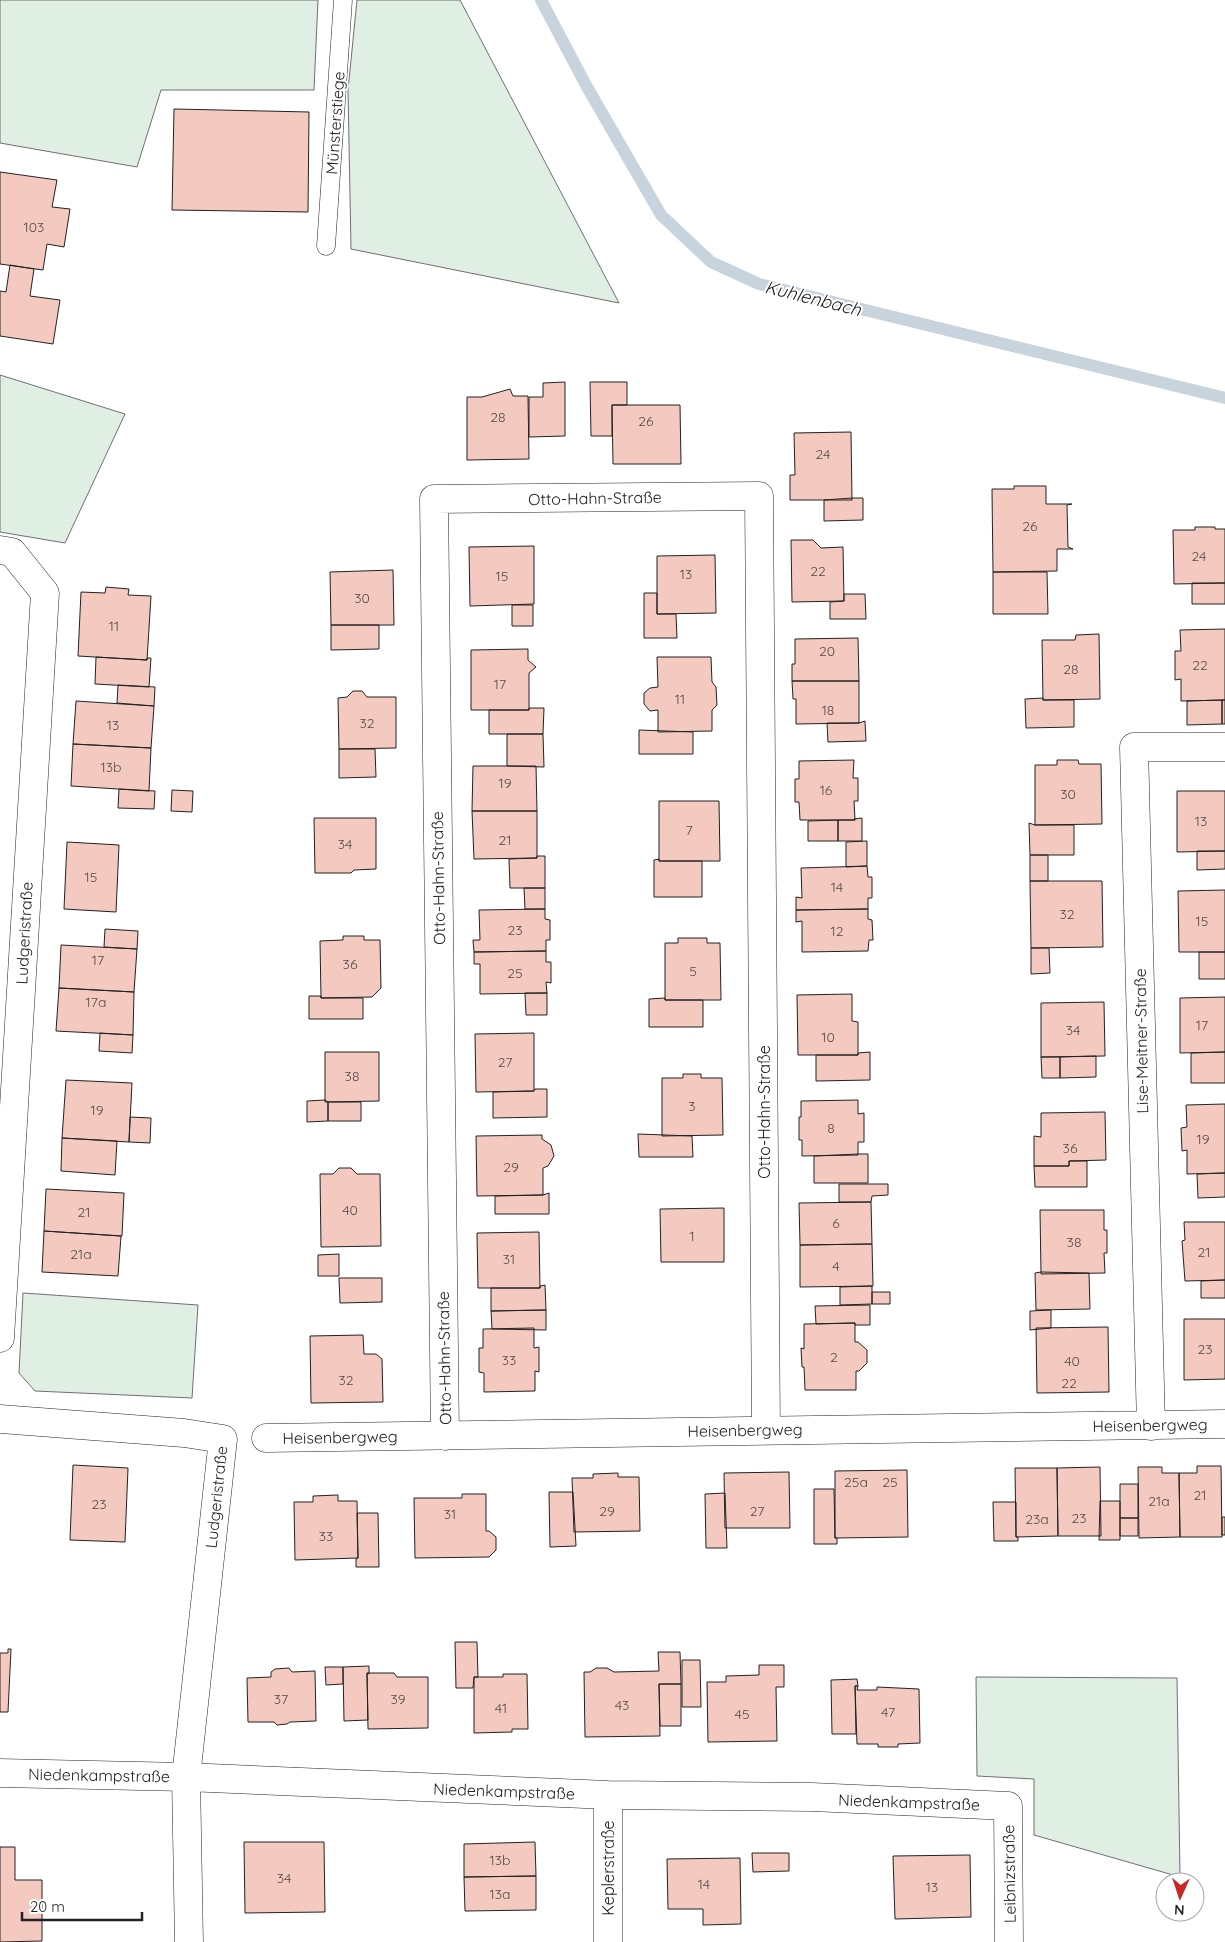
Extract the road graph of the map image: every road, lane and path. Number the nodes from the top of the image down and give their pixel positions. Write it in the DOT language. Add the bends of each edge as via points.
graph roads {
  1 [pos="343,0"];
  2 [pos="326,246"];
  3 [pos="0,550"];
  4 [pos="1225,747"];
  5 [pos="0,1338"];
  6 [pos="0,1419"];
  7 [pos="1225,1424"];
  8 [pos="1151,1426"];
  9 [pos="766,1430"];
  10 [pos="445,1436"];
  11 [pos="266,1438"];
  12 [pos="0,1773"];
  13 [pos="186,1778"];
  14 [pos="608,1795"];
  15 [pos="1008,1806"];
  16 [pos="189,1942"];
  17 [pos="608,1942"];
  18 [pos="1009,1942"];
  1 -- 2 [label="lane, Münsterstiege"];
  3 -- 5 [label="street, Ludgeristraße" via="12,552 45,593"];
  4 -- 8 [label="street, Lise-Meitner-Straße" via="1134,747"];
  6 -- 13 [label="street, Ludgeristraße" via="223,1439"];
  7 -- 8 [label="street, Heisenbergweg"];
  8 -- 9 [label="street, Heisenbergweg"];
  9 -- 10 [label="street, Heisenbergweg"];
  9 -- 10 [label="street, Otto-Hahn-Straße" via="759,496 434,499"];
  10 -- 11 [label="street, Heisenbergweg"];
  12 -- 13 [label="street, Niedenkampstraße"];
  13 -- 14 [label="street, Niedenkampstraße"];
  13 -- 16 [label="street"];
  14 -- 15 [label="street, Niedenkampstraße" via="812,1798"];
  14 -- 17 [label="street, Keplerstraße"];
  15 -- 18 [label="street, Leibnizstraße"];
}
